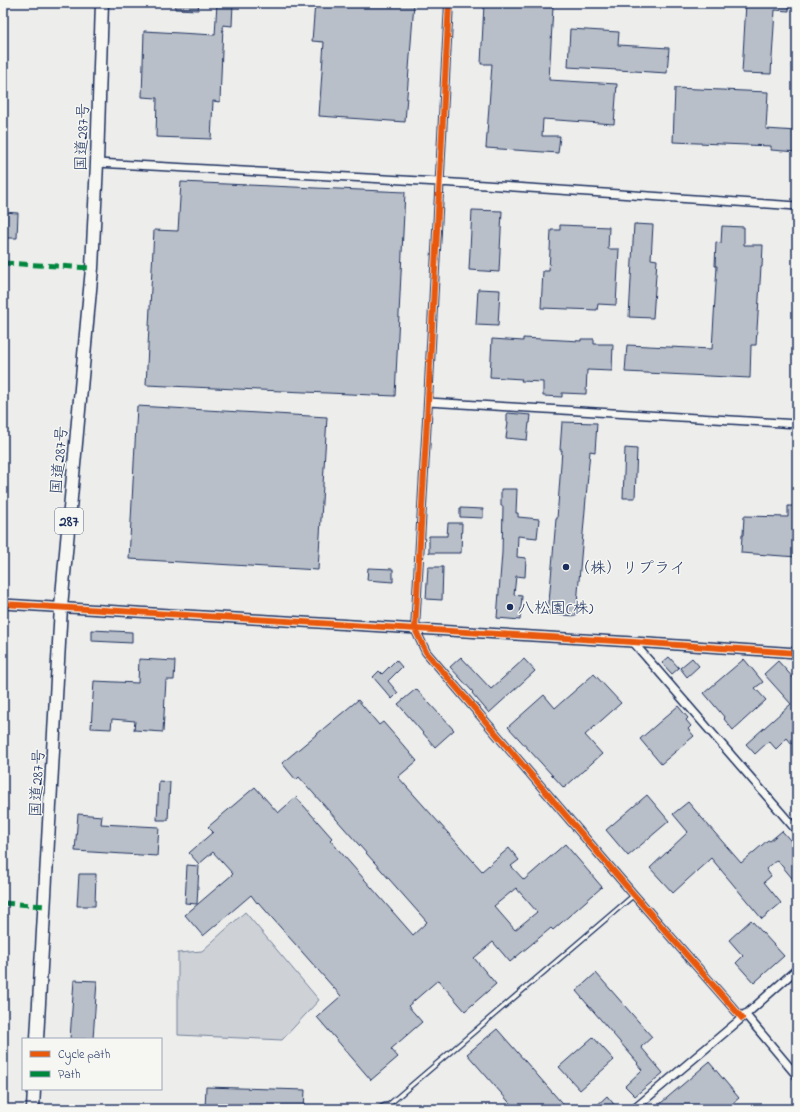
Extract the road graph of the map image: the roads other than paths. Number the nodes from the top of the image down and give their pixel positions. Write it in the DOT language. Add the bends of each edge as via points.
graph roads {
  1 [pos="102,3"];
  2 [pos="449,3"];
  3 [pos="97,163"];
  4 [pos="439,182"];
  5 [pos="797,206"];
  6 [pos="428,402"];
  7 [pos="797,424"];
  8 [pos="3,604"];
  9 [pos="61,607"];
  10 [pos="415,629"];
  11 [pos="633,642"];
  12 [pos="797,653"];
  13 [pos="797,831"];
  14 [pos="634,895"];
  15 [pos="797,969"];
  16 [pos="743,1016"];
  17 [pos="37,1038"];
  18 [pos="797,1076"];
  19 [pos="34,1090"];
  20 [pos="385,1108"];
  21 [pos="33,1109"];
  22 [pos="634,1109"];
  1 -- 3 [label="highway, 国道287号 / 287"];
  2 -- 4 [label="street"];
  3 -- 4 [label="street"];
  3 -- 9 [label="highway, 国道287号 / 287" via="92,268"];
  4 -- 5 [label="street"];
  4 -- 6 [label="street"];
  6 -- 7 [label="street"];
  6 -- 10 [label="street"];
  8 -- 9 [label="street"];
  9 -- 10 [label="street"];
  9 -- 17 [label="highway, 国道287号 / 287"];
  10 -- 11 [label="street"];
  10 -- 14 [label="street" via="426,652"];
  11 -- 12 [label="street"];
  11 -- 13 [label="street"];
  14 -- 16 [label="street"];
  14 -- 20 [label="lane"];
  15 -- 16 [label="street"];
  16 -- 18 [label="street"];
  16 -- 22 [label="street"];
  19 -- 21 [label="highway"];
}
